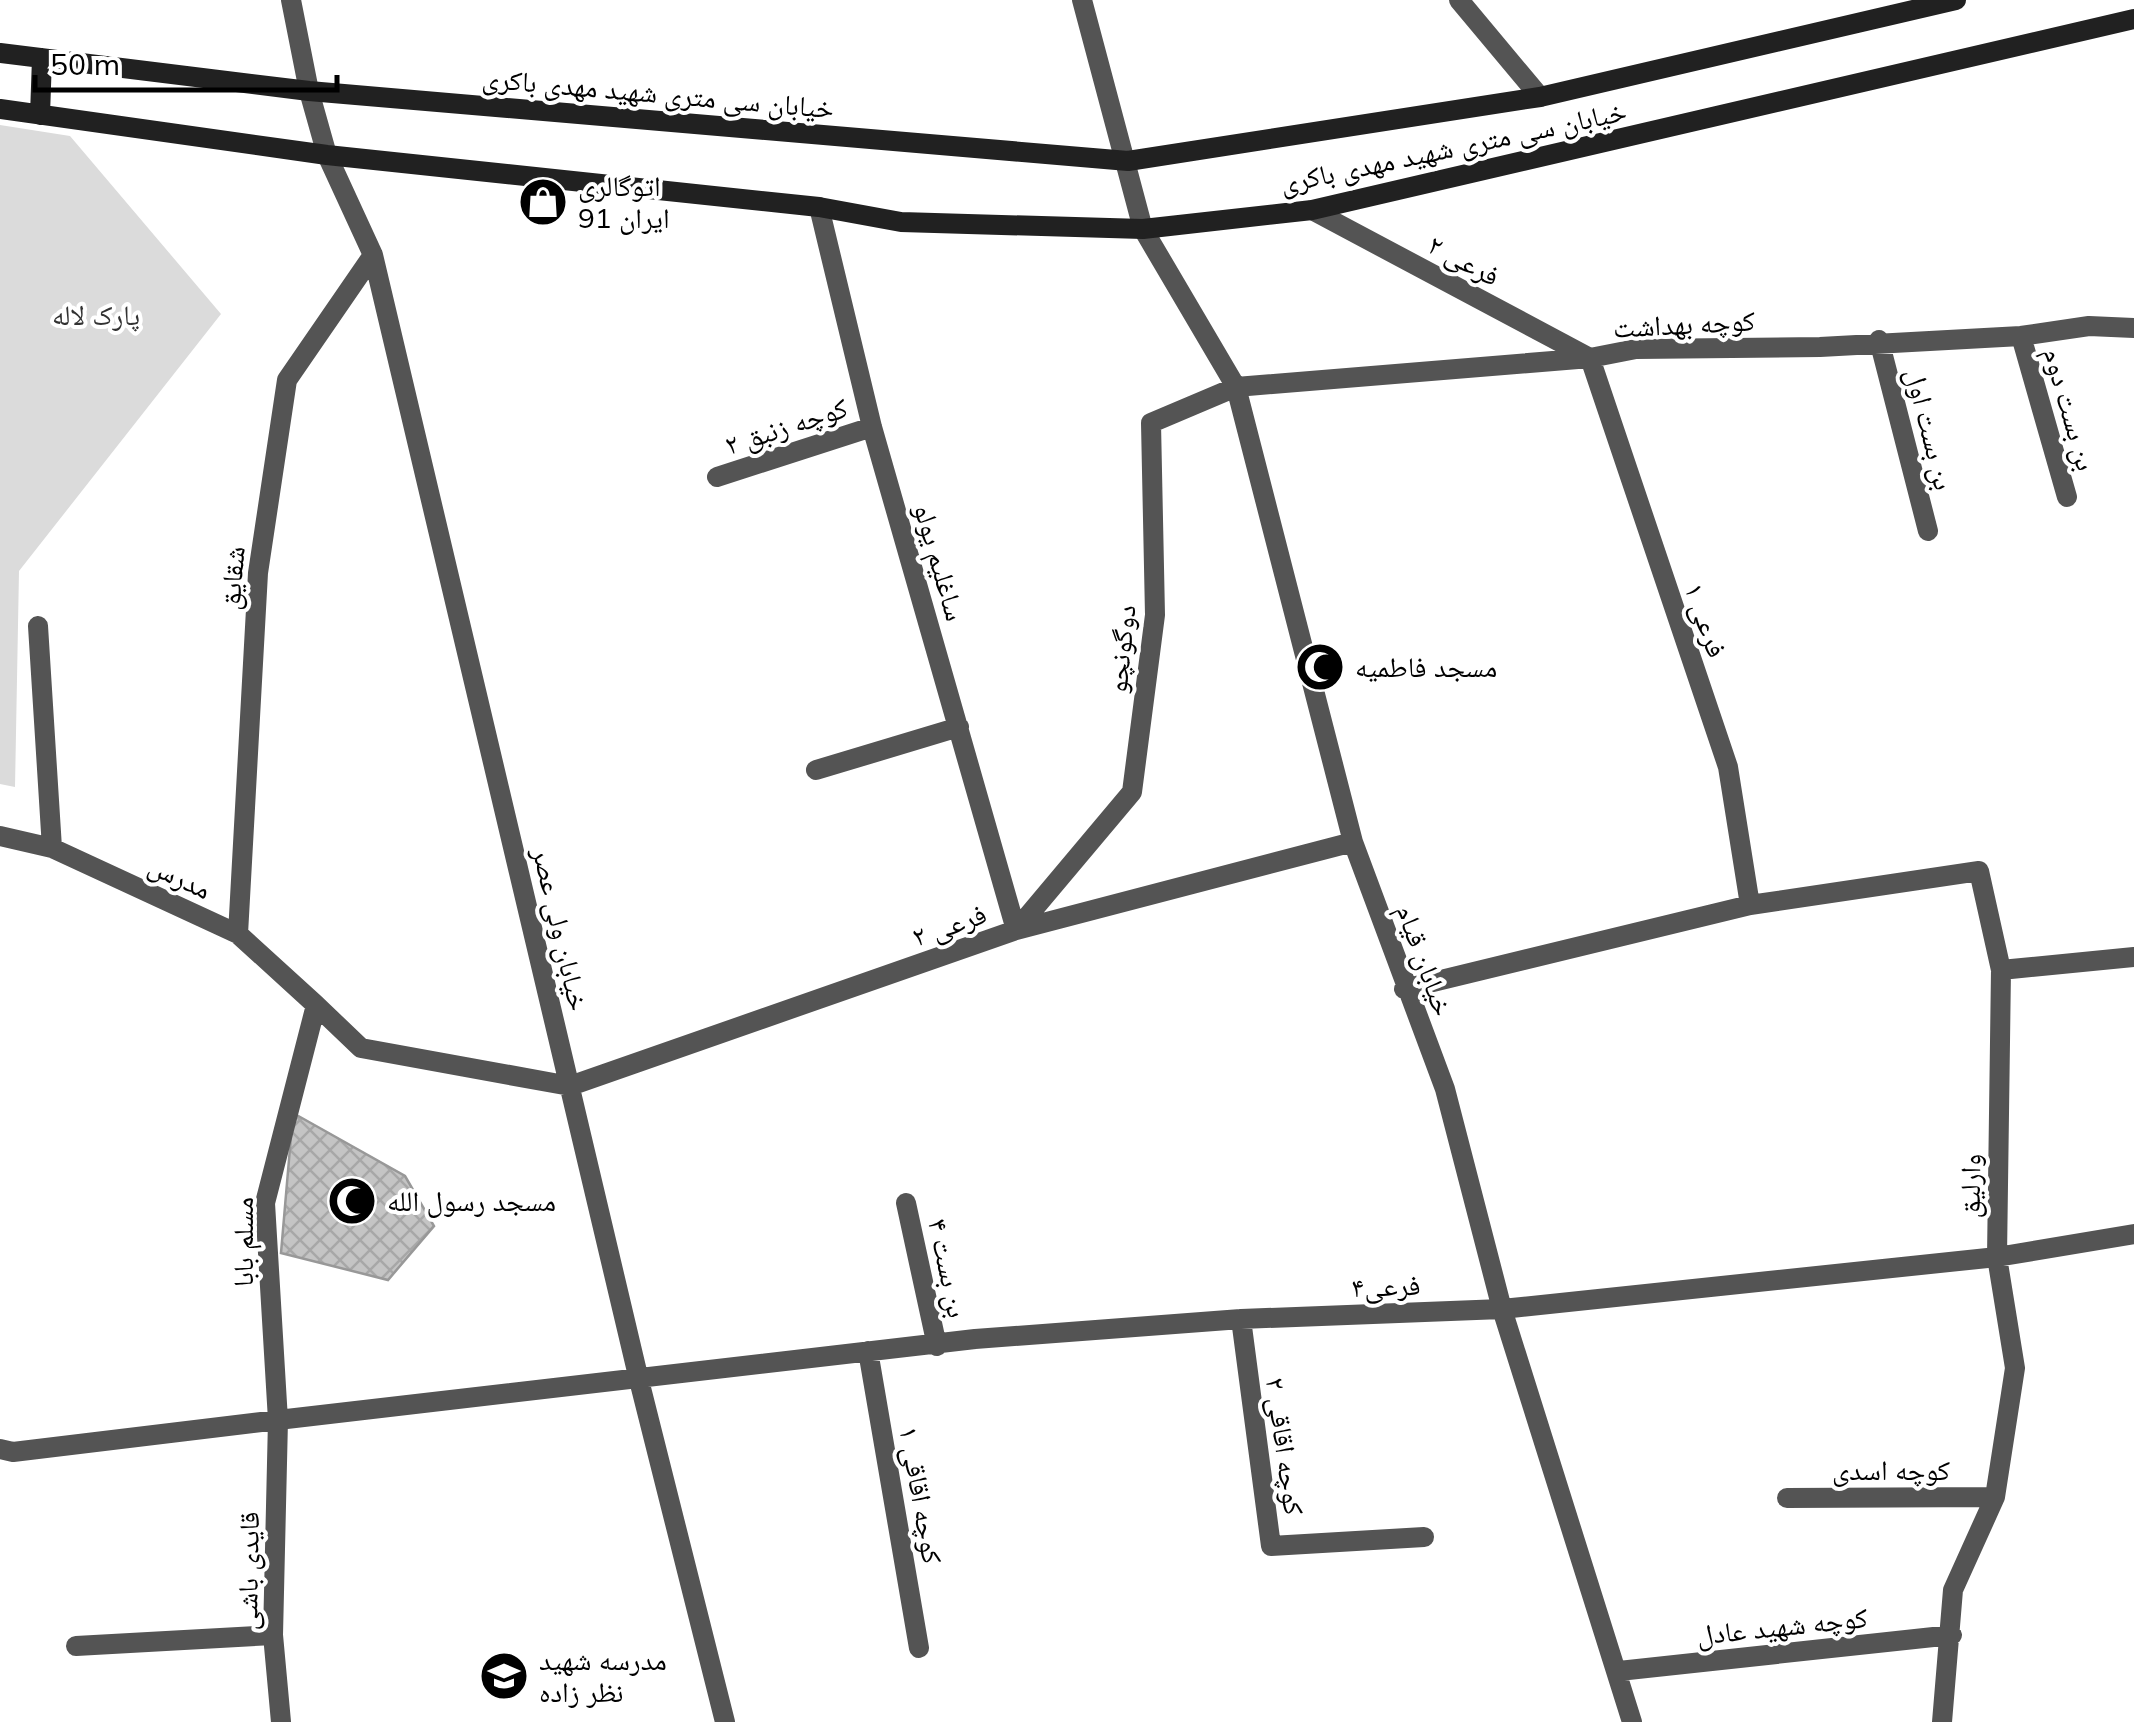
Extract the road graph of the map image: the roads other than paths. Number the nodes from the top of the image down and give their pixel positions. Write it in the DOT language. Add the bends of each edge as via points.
graph roads {
  1 [pos="291,0"];
  2 [pos="1082,0"];
  3 [pos="1459,0"];
  4 [pos="1956,0"];
  5 [pos="2134,20"];
  6 [pos="0,53"];
  7 [pos="42,58"];
  8 [pos="309,90"];
  9 [pos="1540,97"];
  10 [pos="0,109"];
  11 [pos="40,115"];
  12 [pos="328,155"];
  13 [pos="1128,162"];
  14 [pos="819,207"];
  15 [pos="1312,210"];
  16 [pos="1143,229"];
  17 [pos="373,255"];
  18 [pos="2134,328"];
  19 [pos="2021,336"];
  20 [pos="1879,340"];
  21 [pos="1590,358"];
  22 [pos="1236,387"];
  23 [pos="872,427"];
  24 [pos="717,478"];
  25 [pos="2067,496"];
  26 [pos="1928,531"];
  27 [pos="38,626"];
  28 [pos="959,727"];
  29 [pos="816,770"];
  30 [pos="0,836"];
  31 [pos="1353,842"];
  32 [pos="52,848"];
  33 [pos="1750,905"];
  34 [pos="1016,930"];
  35 [pos="238,934"];
  36 [pos="2134,958"];
  37 [pos="2000,970"];
  38 [pos="1404,989"];
  39 [pos="316,1005"];
  40 [pos="570,1086"];
  41 [pos="906,1202"];
  42 [pos="2134,1234"];
  43 [pos="1997,1257"];
  44 [pos="1502,1309"];
  45 [pos="1241,1319"];
  46 [pos="937,1346"];
  47 [pos="868,1351"];
  48 [pos="639,1380"];
  49 [pos="278,1420"];
  50 [pos="0,1449"];
  51 [pos="1995,1497"];
  52 [pos="1787,1498"];
  53 [pos="1424,1538"];
  54 [pos="1952,1635"];
  55 [pos="273,1636"];
  56 [pos="76,1646"];
  57 [pos="919,1648"];
  58 [pos="1618,1671"];
  59 [pos="281,1722"];
  60 [pos="725,1722"];
  61 [pos="1632,1722"];
  62 [pos="1942,1722"];
  1 -- 8 [label="street, خیابان ولی عصر"];
  2 -- 13 [label="street, خیابان قیام"];
  3 -- 9 [label="street"];
  4 -- 9 [label="main road, خیابان سی متری شهید مهدی باکری"];
  5 -- 15 [label="main road, خیابان سی متری شهید مهدی باکری"];
  6 -- 7 [label="main road, خیابان سی متری شهید مهدی باکری"];
  7 -- 8 [label="main road, خیابان سی متری شهید مهدی باکری"];
  7 -- 11 [label="main road"];
  8 -- 12 [label="street, خیابان ولی عصر"];
  8 -- 13 [label="main road, خیابان سی متری شهید مهدی باکری"];
  9 -- 13 [label="main road, خیابان سی متری شهید مهدی باکری"];
  10 -- 11 [label="main road, خیابان سی متری شهید مهدی باکری"];
  11 -- 12 [label="main road, خیابان سی متری شهید مهدی باکری"];
  12 -- 14 [label="main road, خیابان سی متری شهید مهدی باکری"];
  12 -- 17 [label="street, خیابان ولی عصر"];
  13 -- 16 [label="street, خیابان قیام"];
  14 -- 16 [label="main road, خیابان سی متری شهید مهدی باکری" via="901,222"];
  14 -- 23 [label="street, ساغلیم یولو"];
  15 -- 16 [label="main road, خیابان سی متری شهید مهدی باکری"];
  15 -- 21 [label="street, فرعی ۲"];
  16 -- 22 [label="street, خیابان قیام"];
  17 -- 35 [label="street, شقایق" via="287,380 258,573"];
  17 -- 40 [label="street, خیابان ولی عصر"];
  18 -- 19 [label="street, کوچه بهداشت" via="2089,326"];
  19 -- 20 [label="street, کوچه بهداشت"];
  19 -- 25 [label="street, بن بست دوم"];
  20 -- 21 [label="street, کوچه بهداشت" via="1636,348"];
  20 -- 26 [label="street, بن بست اول"];
  21 -- 22 [label="street, کوچه بهداشت"];
  21 -- 33 [label="street, فرعی ۱" via="1728,767"];
  22 -- 31 [label="street, خیابان قیام"];
  22 -- 34 [label="street, دوگونچو" via="1151,423 1155,616 1132,792"];
  23 -- 24 [label="street, کوچه زنبق ۲"];
  23 -- 28 [label="street, ساغلیم یولو"];
  27 -- 32 [label="street"];
  28 -- 29 [label="street"];
  28 -- 34 [label="street, ساغلیم یولو"];
  30 -- 32 [label="street, مدرس"];
  31 -- 34 [label="street, فرعی ۲"];
  31 -- 38 [label="street, خیابان قیام"];
  32 -- 35 [label="street, مدرس"];
  33 -- 37 [label="street, وارلیق" via="1979,871"];
  33 -- 38 [label="street"];
  34 -- 40 [label="street, فرعی ۲"];
  35 -- 39 [label="street, مدرس"];
  36 -- 37 [label="street"];
  37 -- 43 [label="street, وارلیق"];
  38 -- 44 [label="street, خیابان قیام" via="1445,1089"];
  39 -- 40 [label="street" via="361,1048"];
  39 -- 49 [label="street, مسلم بابا" via="265,1203"];
  40 -- 48 [label="street, خیابان ولی عصر"];
  41 -- 46 [label="street, بن بست ۴"];
  42 -- 43 [label="street, فرعی۴"];
  43 -- 44 [label="street, فرعی۴"];
  43 -- 51 [label="street, وارلیق" via="2015,1368"];
  44 -- 45 [label="street, فرعی۴"];
  44 -- 58 [label="street, خیابان قیام"];
  45 -- 46 [label="street, فرعی۴"];
  45 -- 53 [label="street, کوچه اقاقی ۲" via="1271,1546"];
  46 -- 47 [label="street, فرعی۴"];
  47 -- 48 [label="street, فرعی۴"];
  47 -- 57 [label="street, کوچه اقاقی ۱"];
  48 -- 49 [label="street, فرعی۴"];
  48 -- 60 [label="street, خیابان ولی عصر"];
  49 -- 50 [label="street"];
  49 -- 55 [label="street, قایدی باشی"];
  51 -- 52 [label="street, کوچه اسدی"];
  51 -- 54 [label="street, وارلیق" via="1952,1590"];
  54 -- 58 [label="street, کوچه شهید عادل"];
  54 -- 62 [label="street, وارلیق"];
  55 -- 56 [label="street"];
  55 -- 59 [label="street, قایدی باشی"];
  58 -- 61 [label="street, خیابان قیام"];
}
